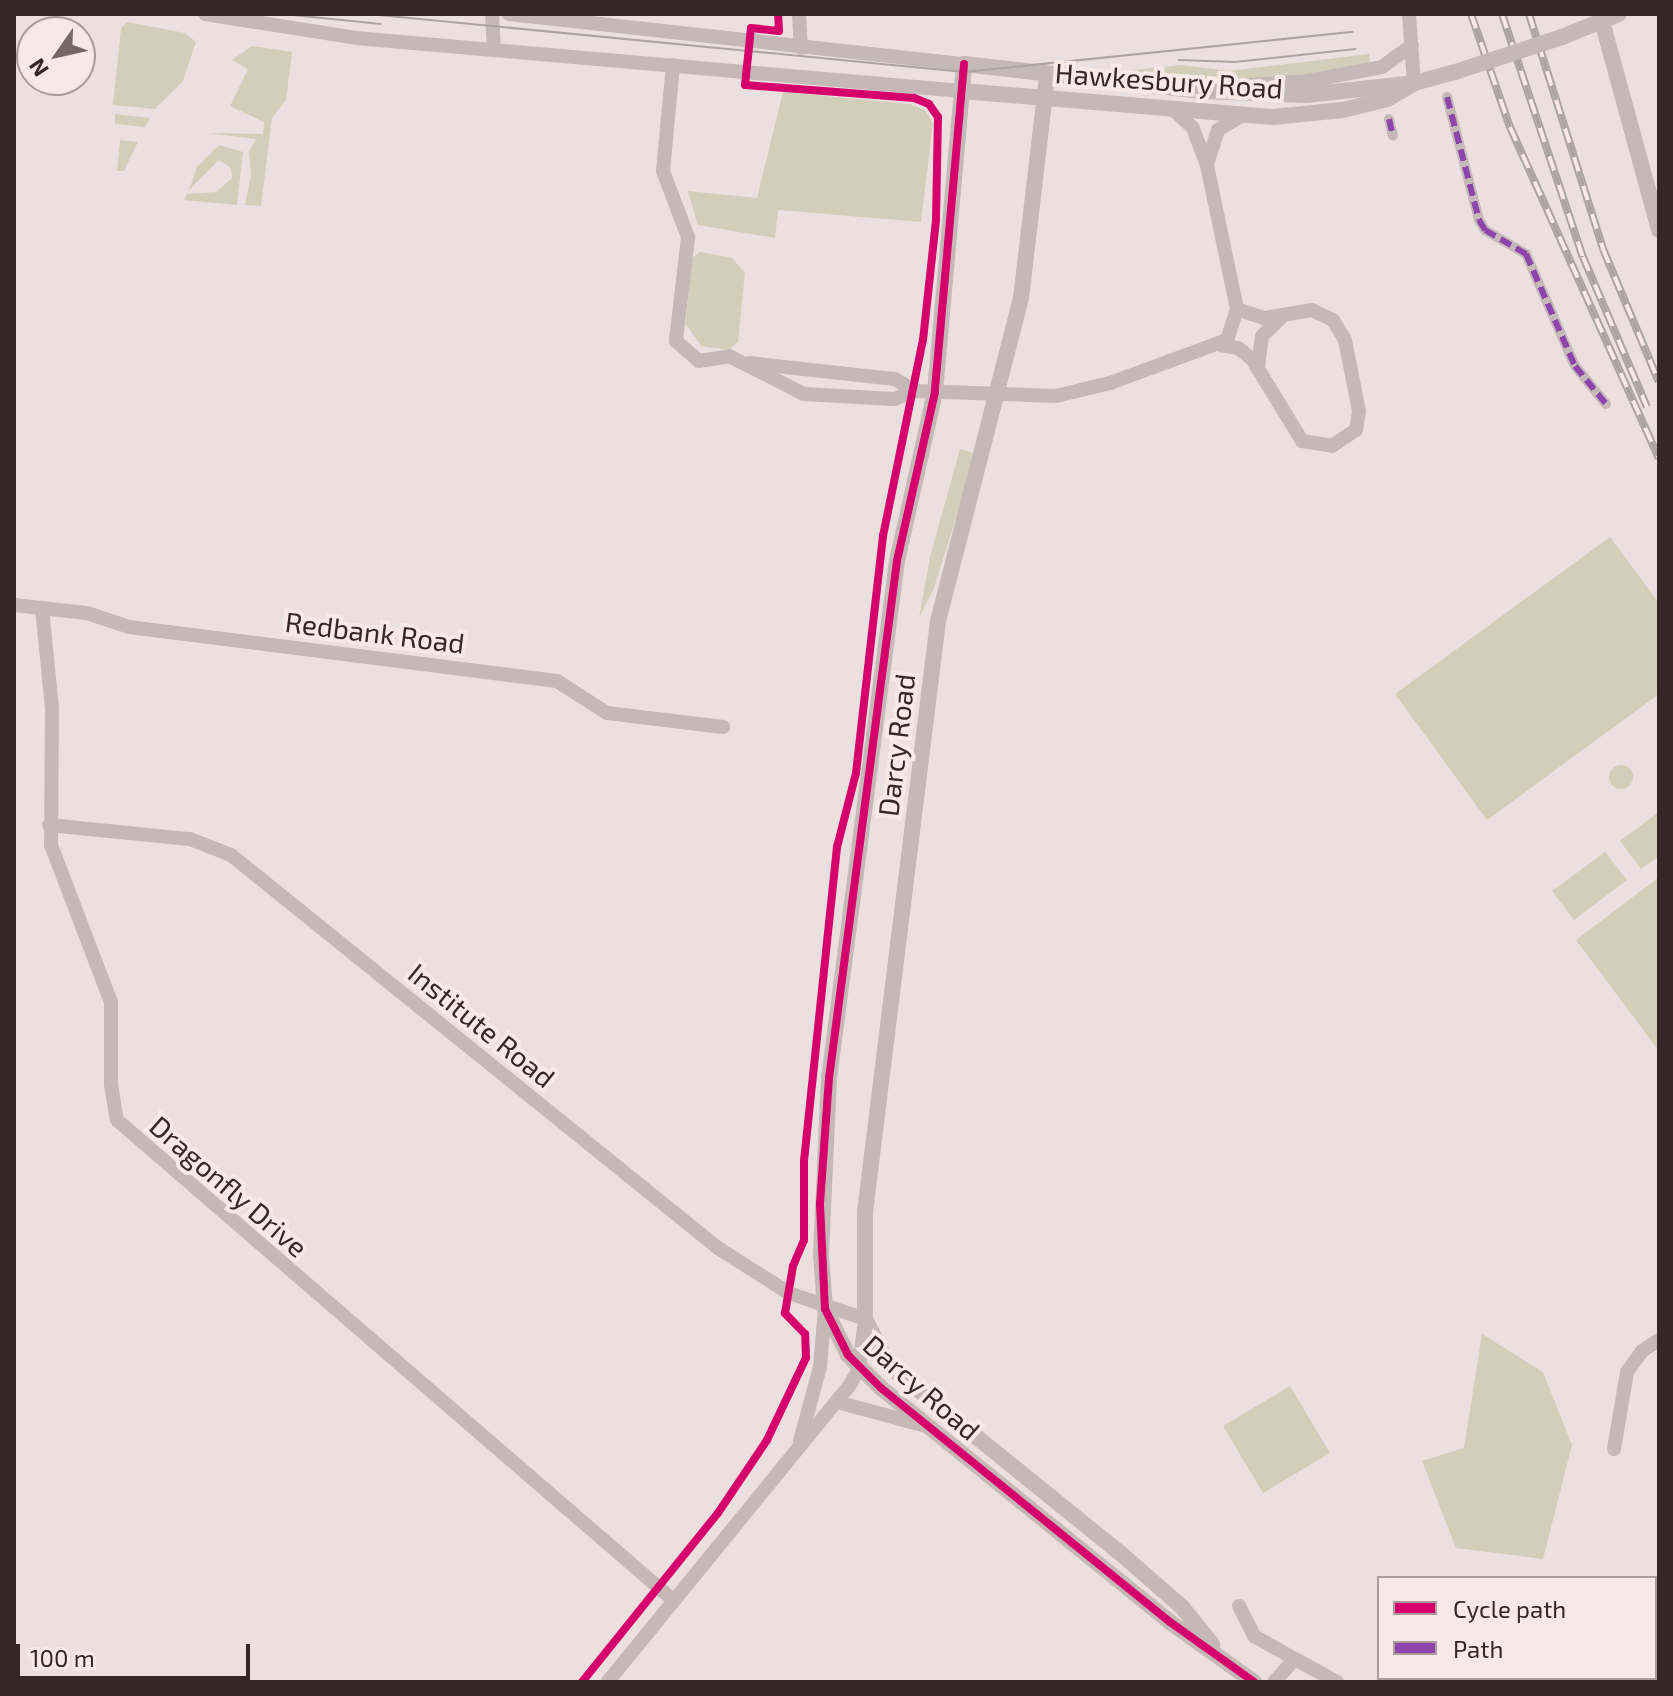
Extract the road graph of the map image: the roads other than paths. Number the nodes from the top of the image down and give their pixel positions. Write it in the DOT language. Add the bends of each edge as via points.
graph roads {
  1 [pos="205,14"];
  2 [pos="492,14"];
  3 [pos="509,14"];
  4 [pos="799,14"];
  5 [pos="1409,14"];
  6 [pos="1619,14"];
  7 [pos="1601,19"];
  8 [pos="1412,45"];
  9 [pos="801,48"];
  10 [pos="494,50"];
  11 [pos="964,64"];
  12 [pos="673,65"];
  13 [pos="1047,77"];
  14 [pos="1414,83"];
  15 [pos="962,91"];
  16 [pos="1201,91"];
  17 [pos="1045,97"];
  18 [pos="1447,97"];
  19 [pos="1175,111"];
  20 [pos="1240,117"];
  21 [pos="1389,119"];
  22 [pos="1393,136"];
  23 [pos="1207,165"];
  24 [pos="1659,230"];
  25 [pos="1237,309"];
  26 [pos="1286,314"];
  27 [pos="1220,345"];
  28 [pos="745,362"];
  29 [pos="1259,368"];
  30 [pos="915,391"];
  31 [pos="935,392"];
  32 [pos="1000,394"];
  33 [pos="1606,404"];
  34 [pos="14,605"];
  35 [pos="42,608"];
  36 [pos="723,727"];
  37 [pos="49,825"];
  38 [pos="825,1309"];
  39 [pos="865,1319"];
  40 [pos="1659,1340"];
  41 [pos="859,1369"];
  42 [pos="837,1402"];
  43 [pos="930,1427"];
  44 [pos="798,1445"];
  45 [pos="1614,1449"];
  46 [pos="1006,1459"];
  47 [pos="1061,1533"];
  48 [pos="673,1600"];
  49 [pos="1239,1606"];
  50 [pos="1221,1655"];
  51 [pos="1295,1659"];
  52 [pos="608,1682"];
  53 [pos="1254,1682"];
  54 [pos="1274,1682"];
  55 [pos="1337,1682"];
  1 -- 10 [label="street, Hawkesbury Road" via="300,32"];
  2 -- 10 [label="street"];
  3 -- 9 [label="street, Hawkesbury Road"];
  4 -- 9 [label="street"];
  5 -- 8 [label="street"];
  6 -- 7 [label="street, Hawkesbury Road"];
  7 -- 14 [label="street, Hawkesbury Road, bridge" via="1562,37"];
  7 -- 24 [label="street"];
  8 -- 14 [label="street"];
  8 -- 16 [label="street, Hawkesbury Road" via="1382,67 1308,81"];
  9 -- 11 [label="street, Hawkesbury Road"];
  10 -- 12 [label="street, Hawkesbury Road"];
  11 -- 13 [label="street, Hawkesbury Road"];
  11 -- 15 [label="street"];
  12 -- 15 [label="street, Hawkesbury Road"];
  12 -- 28 [label="street" via="663,171 688,237 676,341 699,361 729,356"];
  13 -- 16 [label="street, Hawkesbury Road"];
  13 -- 17 [label="street, Darcy Road"];
  14 -- 16 [label="street, Hawkesbury Road" via="1307,95"];
  14 -- 20 [label="street, Hawkesbury Road" via="1387,99 1343,110"];
  15 -- 17 [label="street, Hawkesbury Road"];
  15 -- 31 [label="street, Darcy Road"];
  17 -- 19 [label="street, Hawkesbury Road"];
  17 -- 32 [label="street, Darcy Road" via="1025,271"];
  18 -- 33 [label="street" via="1479,220 1485,230 1526,254 1575,366"];
  19 -- 20 [label="street, Hawkesbury Road"];
  19 -- 23 [label="street" via="1193,128"];
  20 -- 23 [label="street" via="1218,130"];
  21 -- 22 [label="street"];
  23 -- 25 [label="street"];
  25 -- 26 [label="street" via="1255,317"];
  25 -- 27 [label="street" via="1233,334"];
  26 -- 29 [label="street" via="1262,336"];
  26 -- 29 [label="street" via="1312,310 1341,329 1359,411 1356,430 1332,446 1302,441"];
  27 -- 29 [label="street" via="1238,348"];
  27 -- 32 [label="street" via="1082,391"];
  28 -- 30 [label="street" via="895,379"];
  28 -- 30 [label="street" via="804,394 894,399"];
  30 -- 31 [label="street"];
  31 -- 32 [label="street"];
  31 -- 38 [label="street, Darcy Road" via="897,561 829,1078 820,1204"];
  32 -- 39 [label="street, Darcy Road" via="938,621 866,1198"];
  34 -- 35 [label="street, Redbank Road"];
  35 -- 36 [label="street, Redbank Road" via="87,613 129,627 557,681 607,713"];
  35 -- 37 [label="street, Dragonfly Drive" via="52,695"];
  37 -- 38 [label="street, Institute Road" via="190,839 231,855 718,1248"];
  37 -- 48 [label="street, Dragonfly Drive" via="56,866 111,1002 112,1106 124,1130"];
  38 -- 39 [label="street, Institute Road"];
  38 -- 41 [label="street, Darcy Road"];
  38 -- 44 [label="street" via="820,1367"];
  39 -- 41 [label="street"];
  39 -- 46 [label="street, Darcy Road" via="889,1366"];
  40 -- 45 [label="street" via="1642,1351 1627,1372"];
  41 -- 42 [label="street"];
  41 -- 43 [label="street, Darcy Road"];
  42 -- 43 [label="street"];
  42 -- 44 [label="street"];
  43 -- 47 [label="street, Darcy Road"];
  44 -- 48 [label="street"];
  46 -- 47 [label="street" via="1015,1484"];
  46 -- 50 [label="street, Darcy Road" via="1182,1607"];
  47 -- 50 [label="street, Darcy Road" via="1170,1622"];
  48 -- 52 [label="street"];
  49 -- 51 [label="street" via="1254,1636"];
  50 -- 53 [label="street, Darcy Road"];
  51 -- 54 [label="street"];
  51 -- 55 [label="street"];
}
